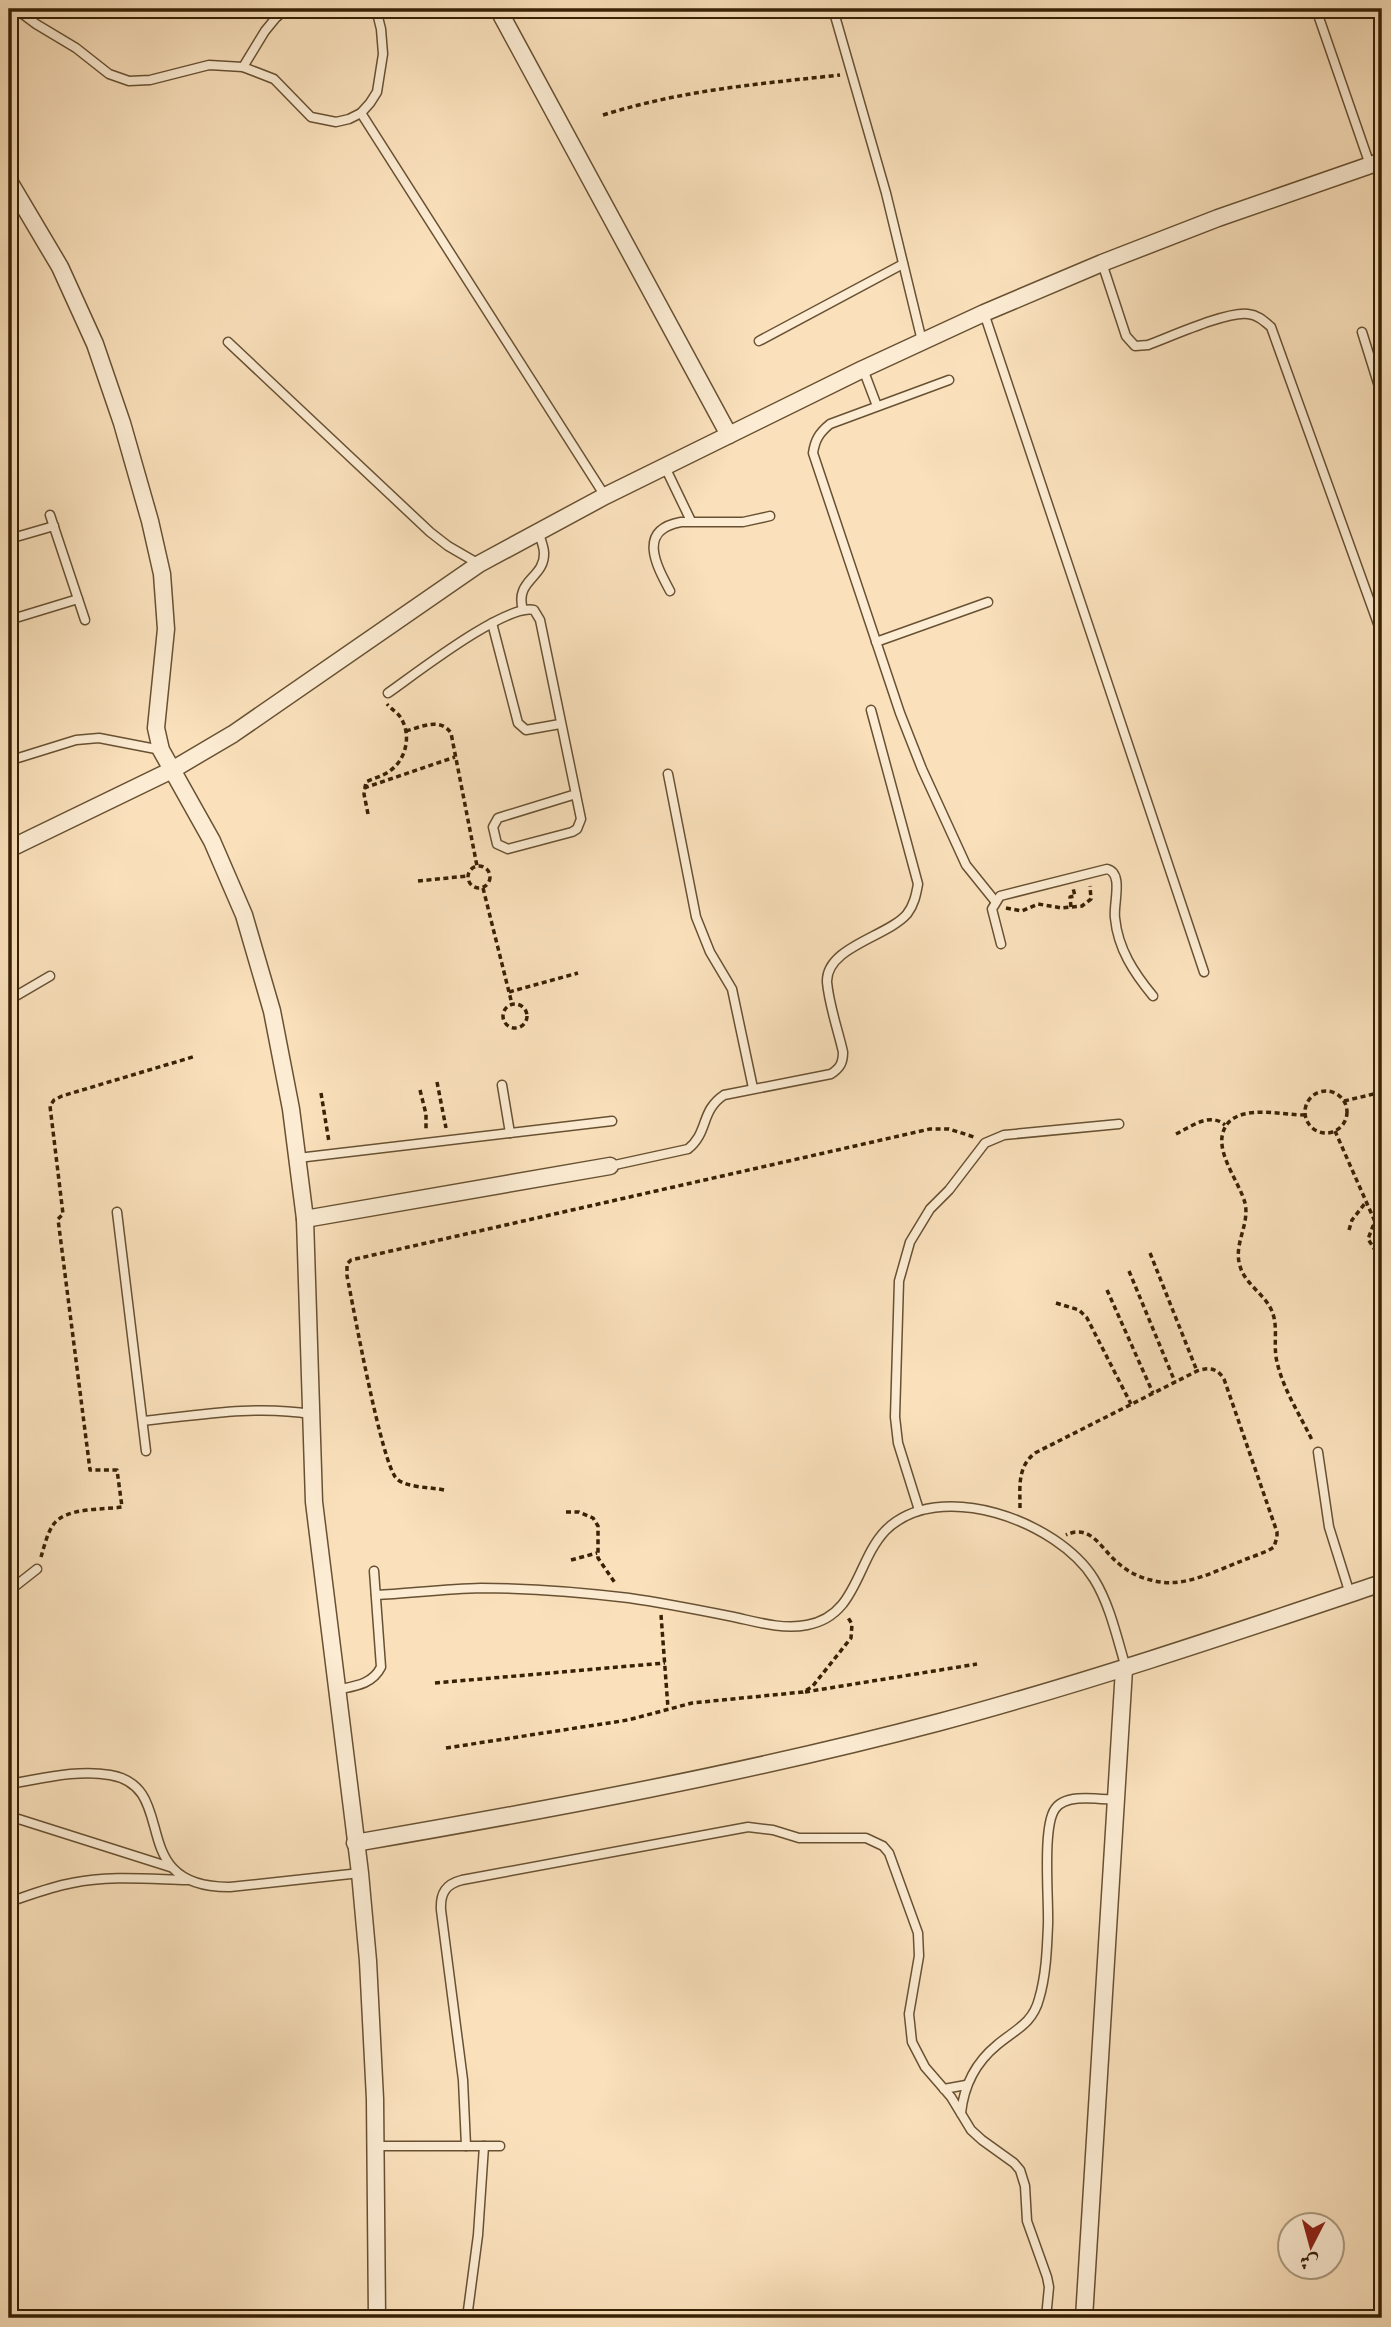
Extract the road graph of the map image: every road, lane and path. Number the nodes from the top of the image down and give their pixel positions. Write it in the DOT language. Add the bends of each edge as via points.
graph roads {
  1 [pos="16,9"];
  2 [pos="269,9"];
  3 [pos="376,9"];
  4 [pos="498,9"];
  5 [pos="832,9"];
  6 [pos="1316,9"];
  7 [pos="281,12"];
  8 [pos="243,67"];
  9 [pos="852,74"];
  10 [pos="361,113"];
  11 [pos="603,115"];
  12 [pos="1376,163"];
  13 [pos="9,181"];
  14 [pos="1102,263"];
  15 [pos="903,264"];
  16 [pos="984,313"];
  17 [pos="1362,332"];
  18 [pos="759,341"];
  19 [pos="922,341"];
  20 [pos="228,342"];
  21 [pos="863,369"];
  22 [pos="950,380"];
  23 [pos="1382,396"];
  24 [pos="877,406"];
  25 [pos="729,435"];
  26 [pos="664,467"];
  27 [pos="605,496"];
  28 [pos="50,514"];
  29 [pos="770,516"];
  30 [pos="691,521"];
  31 [pos="54,526"];
  32 [pos="538,531"];
  33 [pos="9,540"];
  34 [pos="479,564"];
  35 [pos="670,591"];
  36 [pos="78,599"];
  37 [pos="988,602"];
  38 [pos="523,610"];
  39 [pos="9,620"];
  40 [pos="85,620"];
  41 [pos="492,623"];
  42 [pos="1382,635"];
  43 [pos="876,642"];
  44 [pos="388,693"];
  45 [pos="871,710"];
  46 [pos="561,724"];
  47 [pos="406,731"];
  48 [pos="161,750"];
  49 [pos="455,757"];
  50 [pos="18,758"];
  51 [pos="172,770"];
  52 [pos="668,775"];
  53 [pos="364,788"];
  54 [pos="576,794"];
  55 [pos="368,814"];
  56 [pos="9,849"];
  57 [pos="477,866"];
  58 [pos="1097,871"];
  59 [pos="467,876"];
  60 [pos="418,881"];
  61 [pos="483,888"];
  62 [pos="995,901"];
  63 [pos="1001,944"];
  64 [pos="1203,972"];
  65 [pos="578,973"];
  66 [pos="50,976"];
  67 [pos="509,992"];
  68 [pos="1153,996"];
  69 [pos="9,1000"];
  70 [pos="512,1004"];
  71 [pos="197,1056"];
  72 [pos="437,1082"];
  73 [pos="502,1085"];
  74 [pos="753,1088"];
  75 [pos="420,1090"];
  76 [pos="1382,1092"];
  77 [pos="321,1093"];
  78 [pos="1344,1101"];
  79 [pos="1305,1115"];
  80 [pos="612,1121"];
  81 [pos="1119,1124"];
  82 [pos="1226,1125"];
  83 [pos="1335,1131"];
  84 [pos="510,1133"];
  85 [pos="1176,1134"];
  86 [pos="449,1140"];
  87 [pos="424,1143"];
  88 [pos="985,1143"];
  89 [pos="331,1154"];
  90 [pos="298,1158"];
  91 [pos="610,1166"];
  92 [pos="1366,1202"];
  93 [pos="117,1212"];
  94 [pos="305,1219"];
  95 [pos="1382,1222"];
  96 [pos="1376,1224"];
  97 [pos="1349,1230"];
  98 [pos="1150,1253"];
  99 [pos="1382,1261"];
  100 [pos="1129,1271"];
  101 [pos="1107,1290"];
  102 [pos="1056,1303"];
  103 [pos="1197,1371"];
  104 [pos="1175,1382"];
  105 [pos="1153,1393"];
  106 [pos="1131,1404"];
  107 [pos="311,1414"];
  108 [pos="143,1422"];
  109 [pos="146,1451"];
  110 [pos="1318,1452"];
  111 [pos="444,1490"];
  112 [pos="919,1510"];
  113 [pos="566,1512"];
  114 [pos="1019,1521"];
  115 [pos="1056,1540"];
  116 [pos="597,1553"];
  117 [pos="571,1560"];
  118 [pos="37,1569"];
  119 [pos="374,1571"];
  120 [pos="1382,1583"];
  121 [pos="9,1591"];
  122 [pos="376,1594"];
  123 [pos="1350,1594"];
  124 [pos="628,1598"];
  125 [pos="660,1602"];
  126 [pos="840,1607"];
  127 [pos="665,1663"];
  128 [pos="977,1664"];
  129 [pos="1125,1668"];
  130 [pos="435,1683"];
  131 [pos="336,1690"];
  132 [pos="803,1692"];
  133 [pos="668,1708"];
  134 [pos="446,1748"];
  135 [pos="9,1784"];
  136 [pos="1116,1800"];
  137 [pos="9,1816"];
  138 [pos="355,1843"];
  139 [pos="170,1867"];
  140 [pos="360,1873"];
  141 [pos="187,1880"];
  142 [pos="9,1902"];
  143 [pos="966,2085"];
  144 [pos="944,2089"];
  145 [pos="961,2113"];
  146 [pos="375,2146"];
  147 [pos="466,2146"];
  148 [pos="484,2146"];
  149 [pos="500,2146"];
  150 [pos="377,2318"];
  151 [pos="467,2318"];
  152 [pos="1046,2318"];
  153 [pos="1084,2318"];
  1 -- 8 [label="lane" via="109,74 129,81 209,65"];
  2 -- 7 [label="lane"];
  3 -- 10 [label="lane" via="383,54 380,79 377,92"];
  4 -- 25 [label="street"];
  5 -- 9 [label="lane"];
  6 -- 12 [label="lane"];
  7 -- 8 [label="lane"];
  8 -- 10 [label="lane" via="274,79 310,117 336,122"];
  9 -- 11 [label="path" via="704,90"];
  9 -- 15 [label="lane"];
  10 -- 27 [label="lane"];
  12 -- 14 [label="street"];
  13 -- 48 [label="street" via="60,267 95,344 150,521 162,574 166,629 156,728"];
  14 -- 16 [label="street"];
  14 -- 42 [label="lane" via="1126,336 1135,346 1246,313 1271,327"];
  15 -- 18 [label="lane"];
  15 -- 19 [label="lane"];
  16 -- 19 [label="street"];
  16 -- 64 [label="lane"];
  17 -- 23 [label="lane"];
  19 -- 21 [label="street"];
  20 -- 34 [label="lane" via="430,532"];
  21 -- 24 [label="lane"];
  21 -- 25 [label="street"];
  22 -- 24 [label="lane"];
  24 -- 43 [label="lane" via="820,432 813,453"];
  25 -- 26 [label="street"];
  26 -- 27 [label="street"];
  26 -- 30 [label="lane"];
  27 -- 32 [label="street"];
  28 -- 31 [label="lane"];
  29 -- 30 [label="lane" via="743,522"];
  30 -- 35 [label="lane" via="671,524 655,539 655,562"];
  31 -- 33 [label="lane"];
  31 -- 36 [label="lane"];
  32 -- 34 [label="street"];
  32 -- 38 [label="lane" via="543,561 524,587"];
  34 -- 51 [label="street" via="233,734"];
  36 -- 39 [label="lane"];
  36 -- 40 [label="lane"];
  37 -- 43 [label="lane"];
  38 -- 41 [label="lane"];
  38 -- 46 [label="lane" via="538,614"];
  41 -- 44 [label="lane"];
  41 -- 46 [label="lane" via="518,723 526,730"];
  43 -- 62 [label="lane" via="955,845"];
  44 -- 47 [label="path" via="387,704"];
  45 -- 74 [label="lane" via="915,869 915,899 898,923 838,957 830,968 827,981 843,1052 838,1069"];
  46 -- 54 [label="lane"];
  47 -- 49 [label="path" via="443,725 451,733"];
  47 -- 53 [label="path" via="400,760 392,770 366,782"];
  48 -- 50 [label="lane" via="99,738 76,740"];
  48 -- 51 [label="street"];
  49 -- 53 [label="path"];
  49 -- 57 [label="path"];
  51 -- 56 [label="street"];
  51 -- 90 [label="street" via="212,841 244,915 272,1011"];
  52 -- 74 [label="lane" via="696,917 732,989"];
  53 -- 55 [label="path"];
  54 -- 54 [label="lane" via="581,819 577,829 508,849 497,844 493,827 498,818"];
  57 -- 59 [label="path"];
  57 -- 61 [label="path" via="486,869 490,877"];
  58 -- 62 [label="lane" via="1006,894"];
  58 -- 62 [label="path" via="1090,886 1091,899 1082,906 1038,904 1014,911"];
  58 -- 68 [label="lane" via="1115,873 1118,934 1130,966"];
  59 -- 60 [label="path"];
  59 -- 61 [label="path" via="470,885"];
  61 -- 67 [label="path"];
  62 -- 63 [label="lane" via="993,916"];
  65 -- 67 [label="path"];
  66 -- 69 [label="lane"];
  67 -- 70 [label="path"];
  70 -- 70 [label="path" via="504,1010 503,1020 510,1027 520,1027 527,1014 522,1006"];
  71 -- 118 [label="path" via="62,1096 50,1106 63,1214 58,1219 90,1469 117,1470 122,1507 58,1520 48,1534"];
  72 -- 86 [label="path"];
  73 -- 84 [label="lane"];
  74 -- 91 [label="lane" via="712,1102 698,1141 688,1149"];
  75 -- 87 [label="path" via="426,1115"];
  76 -- 78 [label="path"];
  77 -- 89 [label="path"];
  78 -- 79 [label="path" via="1333,1092 1319,1092 1308,1101"];
  78 -- 83 [label="path" via="1345,1121"];
  79 -- 82 [label="path" via="1250,1112 1236,1115"];
  79 -- 83 [label="path" via="1316,1130"];
  80 -- 84 [label="lane"];
  81 -- 88 [label="lane" via="1004,1135"];
  82 -- 85 [label="path" via="1208,1119"];
  82 -- 110 [label="path" via="1221,1139 1224,1153 1245,1206 1237,1258 1273,1314 1280,1374"];
  83 -- 92 [label="path"];
  84 -- 86 [label="lane"];
  86 -- 87 [label="lane"];
  87 -- 89 [label="lane"];
  88 -- 111 [label="path" via="949,1129 930,1129 351,1260 347,1276 392,1474 403,1483"];
  88 -- 112 [label="lane" via="920,1224 899,1281 895,1417 898,1443"];
  89 -- 90 [label="lane"];
  90 -- 94 [label="street"];
  91 -- 94 [label="street"];
  92 -- 96 [label="path"];
  92 -- 97 [label="path"];
  93 -- 108 [label="lane"];
  94 -- 107 [label="street"];
  95 -- 96 [label="path"];
  96 -- 99 [label="path" via="1368,1239"];
  98 -- 103 [label="path"];
  100 -- 104 [label="path"];
  101 -- 105 [label="path"];
  102 -- 106 [label="path" via="1079,1310 1087,1318"];
  103 -- 104 [label="path"];
  103 -- 115 [label="path" via="1213,1369 1224,1379 1277,1532 1274,1547 1175,1583 1134,1574 1090,1534 1077,1531"];
  104 -- 105 [label="path"];
  105 -- 106 [label="path"];
  106 -- 114 [label="path" via="1026,1460"];
  107 -- 108 [label="lane" via="253,1410"];
  107 -- 131 [label="street" via="314,1502"];
  108 -- 109 [label="lane"];
  110 -- 123 [label="lane" via="1329,1527"];
  112 -- 114 [label="lane" via="961,1508"];
  112 -- 126 [label="lane" via="884,1532"];
  113 -- 116 [label="path" via="593,1518 598,1526"];
  114 -- 115 [label="lane"];
  115 -- 129 [label="lane" via="1093,1577"];
  116 -- 117 [label="path"];
  116 -- 124 [label="path"];
  118 -- 121 [label="lane"];
  119 -- 122 [label="lane"];
  120 -- 123 [label="street"];
  122 -- 124 [label="lane" via="479,1588"];
  122 -- 131 [label="lane" via="381,1667 370,1681"];
  123 -- 129 [label="street"];
  124 -- 125 [label="lane"];
  125 -- 126 [label="lane" via="783,1626 808,1625"];
  125 -- 127 [label="path"];
  126 -- 132 [label="path" via="852,1624 852,1638"];
  127 -- 130 [label="path"];
  127 -- 133 [label="path"];
  128 -- 132 [label="path"];
  129 -- 136 [label="street"];
  129 -- 138 [label="street" via="940,1722 747,1769"];
  131 -- 138 [label="street"];
  132 -- 133 [label="path"];
  133 -- 134 [label="path" via="628,1720"];
  135 -- 139 [label="lane" via="90,1773 113,1775 133,1785 148,1803 160,1849"];
  136 -- 143 [label="lane" via="1065,1801 1056,1806 1049,1832 1048,1925 1040,1998 1029,2020 984,2057"];
  136 -- 153 [label="street"];
  137 -- 139 [label="lane"];
  138 -- 140 [label="street"];
  139 -- 141 [label="lane"];
  140 -- 141 [label="lane" via="230,1887 208,1887"];
  140 -- 146 [label="street"];
  141 -- 142 [label="lane" via="74,1882"];
  143 -- 144 [label="lane"];
  143 -- 145 [label="lane"];
  144 -- 145 [label="lane"];
  144 -- 147 [label="lane" via="912,2042 909,2014 918,1934 883,1846 866,1838 799,1838 748,1828 447,1886 441,1910 463,2080"];
  145 -- 152 [label="lane" via="982,2140 1014,2163 1024,2178 1027,2221 1049,2287"];
  146 -- 147 [label="lane"];
  146 -- 150 [label="street"];
  147 -- 148 [label="lane"];
  148 -- 149 [label="lane"];
  148 -- 151 [label="lane"];
}
